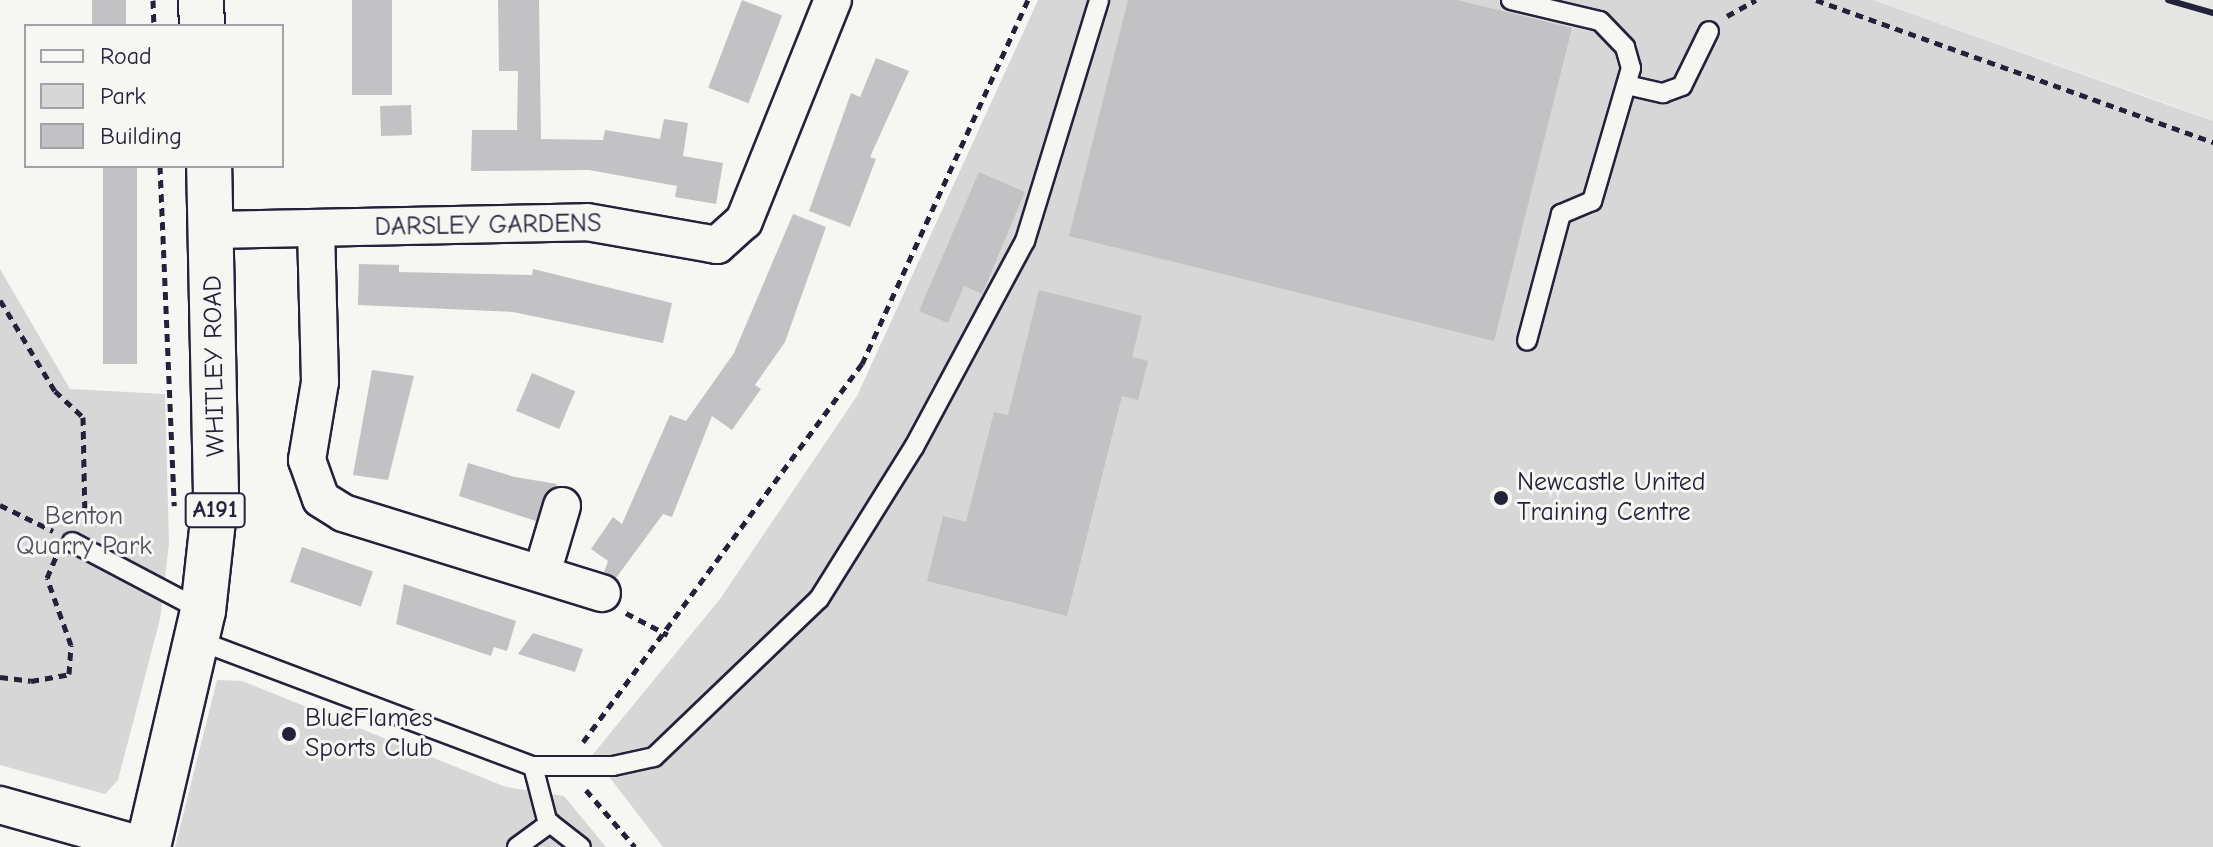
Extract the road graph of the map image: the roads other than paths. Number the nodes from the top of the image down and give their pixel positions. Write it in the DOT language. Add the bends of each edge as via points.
graph roads {
  1 [pos="201,0"];
  2 [pos="833,0"];
  3 [pos="1099,0"];
  4 [pos="1511,0"];
  5 [pos="202,24"];
  6 [pos="1709,31"];
  7 [pos="1627,85"];
  8 [pos="209,168"];
  9 [pos="316,229"];
  10 [pos="213,230"];
  11 [pos="1527,341"];
  12 [pos="562,506"];
  13 [pos="69,540"];
  14 [pos="542,573"];
  15 [pos="602,593"];
  16 [pos="200,625"];
  17 [pos="533,766"];
  18 [pos="0,805"];
  19 [pos="548,824"];
  20 [pos="148,847"];
  21 [pos="517,847"];
  22 [pos="581,847"];
  1 -- 5 [label="main road"];
  2 -- 9 [label="street, DARSLEY GARDENS" via="744,221 717,245 587,222"];
  3 -- 17 [label="lane" via="1025,241 914,447 819,599 654,757 573,768"];
  4 -- 7 [label="lane" via="1614,30 1631,68"];
  6 -- 7 [label="lane" via="1682,86 1663,93"];
  7 -- 11 [label="lane" via="1592,201 1561,214"];
  8 -- 10 [label="main road, WHITLEY ROAD / A191"];
  9 -- 10 [label="street, DARSLEY GARDENS"];
  9 -- 14 [label="street" via="320,382 307,460 313,488 343,513"];
  10 -- 16 [label="main road, WHITLEY ROAD / A191" via="217,479"];
  12 -- 14 [label="street"];
  13 -- 16 [label="lane"];
  14 -- 15 [label="street"];
  16 -- 17 [label="lane"];
  16 -- 20 [label="main road, WHITLEY ROAD / A191"];
  17 -- 19 [label="lane"];
  18 -- 20 [label="street"];
  19 -- 21 [label="lane"];
  19 -- 22 [label="lane" via="560,825"];
}
